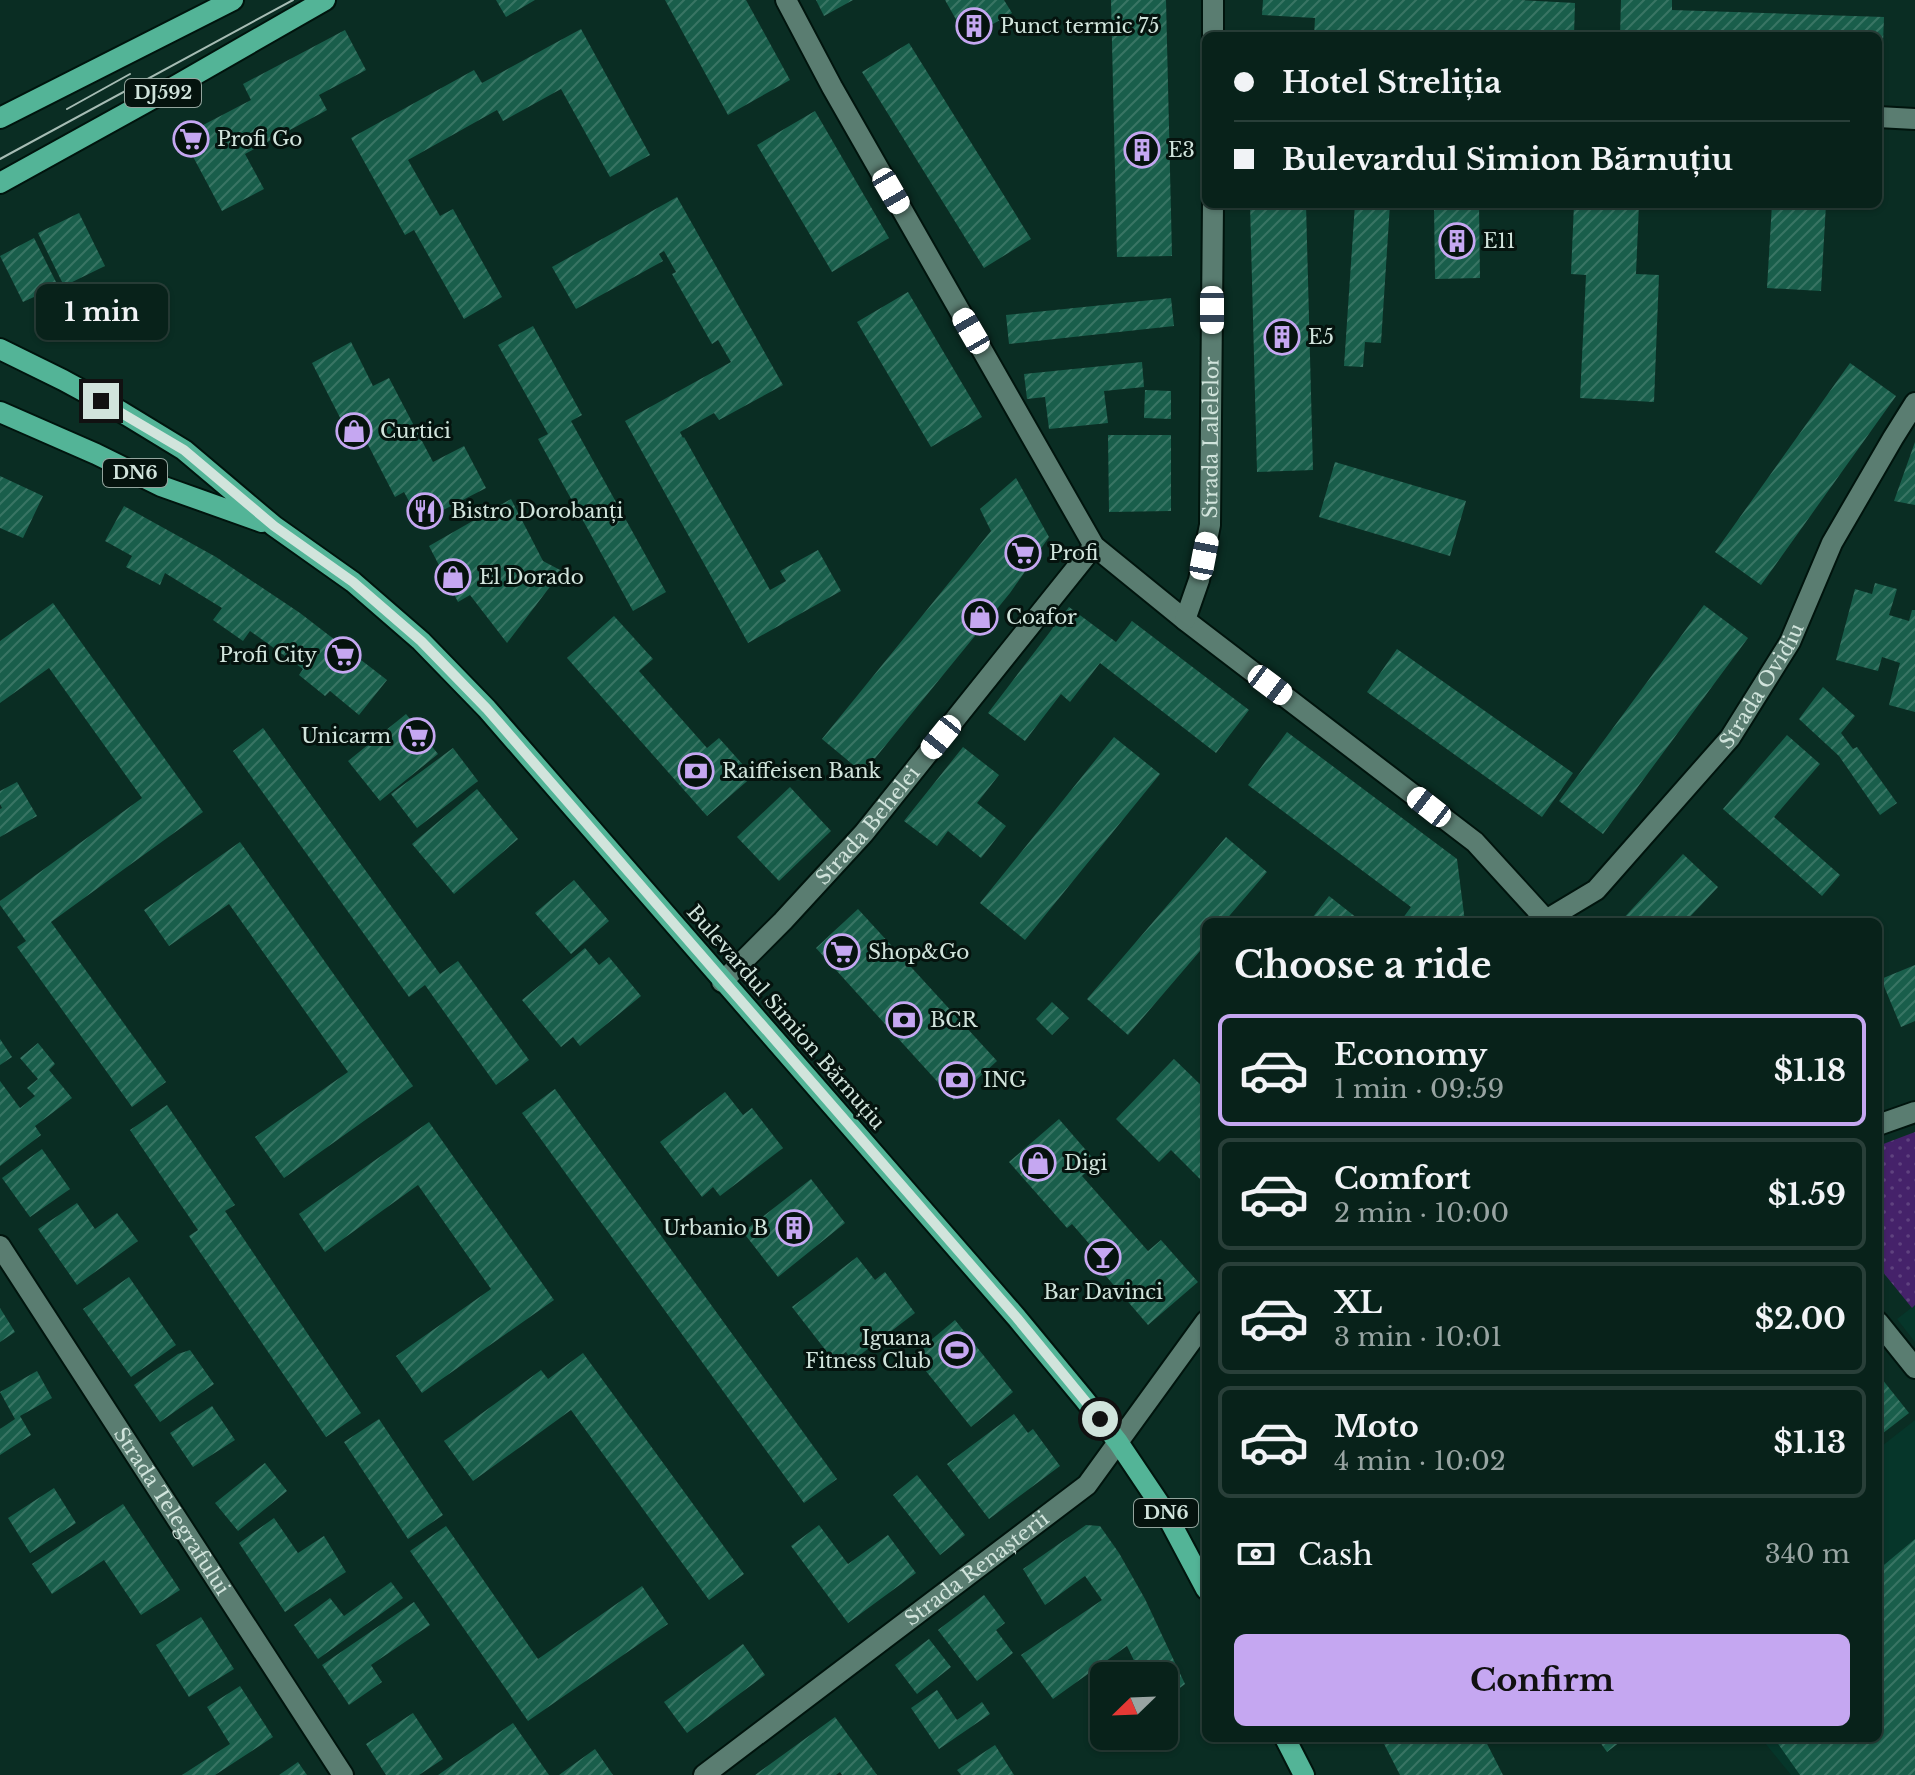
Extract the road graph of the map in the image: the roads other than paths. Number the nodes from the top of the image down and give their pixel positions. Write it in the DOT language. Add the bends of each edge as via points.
graph roads {
  1 [pos="233,0"];
  2 [pos="325,0"];
  3 [pos="786,0"];
  4 [pos="1213,0"];
  5 [pos="1213,32"];
  6 [pos="1882,117"];
  7 [pos="0,118"];
  8 [pos="1915,119"];
  9 [pos="0,183"];
  10 [pos="1213,208"];
  11 [pos="0,349"];
  12 [pos="1915,403"];
  13 [pos="0,412"];
  14 [pos="274,526"];
  15 [pos="1094,546"];
  16 [pos="1185,620"];
  17 [pos="1541,918"];
  18 [pos="1549,918"];
  19 [pos="722,982"];
  20 [pos="1915,1112"];
  21 [pos="1882,1124"];
  22 [pos="0,1246"];
  23 [pos="1202,1326"];
  24 [pos="1882,1327"];
  25 [pos="1915,1368"];
  26 [pos="1118,1442"];
  27 [pos="1202,1581"];
  28 [pos="1287,1742"];
  29 [pos="343,1775"];
  30 [pos="704,1775"];
  31 [pos="1304,1775"];
  1 -- 7 [label="main road, DJ592"];
  2 -- 9 [label="main road, DJ592"];
  3 -- 15 [label="street"];
  4 -- 5 [label="street"];
  6 -- 8 [label="street"];
  10 -- 16 [label="street, Strada Lalelelor" via="1210,525"];
  11 -- 14 [label="main road, Bulevardul Simion Bărnuțiu / DN6" via="184,450"];
  12 -- 18 [label="street, Strada Ovidiu" via="1832,543 1790,642 1730,738 1596,890"];
  13 -- 14 [label="main road, Bulevardul Simion Bărnuțiu / DN6" via="161,486"];
  14 -- 19 [label="main road, Bulevardul Simion Bărnuțiu / DN6" via="353,582 421,641 487,709"];
  15 -- 16 [label="street"];
  15 -- 19 [label="street, Strada Behelei" via="864,833"];
  16 -- 17 [label="street" via="1475,842"];
  19 -- 26 [label="main road, Bulevardul Simion Bărnuțiu / DN6" via="1017,1318"];
  20 -- 21 [label="street"];
  22 -- 29 [label="street, Strada Telegrafului"];
  23 -- 26 [label="street, Strada Renașterii"];
  24 -- 25 [label="street"];
  26 -- 27 [label="main road, Bulevardul Simion Bărnuțiu / DN6" via="1165,1512"];
  26 -- 30 [label="street, Strada Renașterii" via="1087,1485"];
  28 -- 31 [label="main road"];
}
